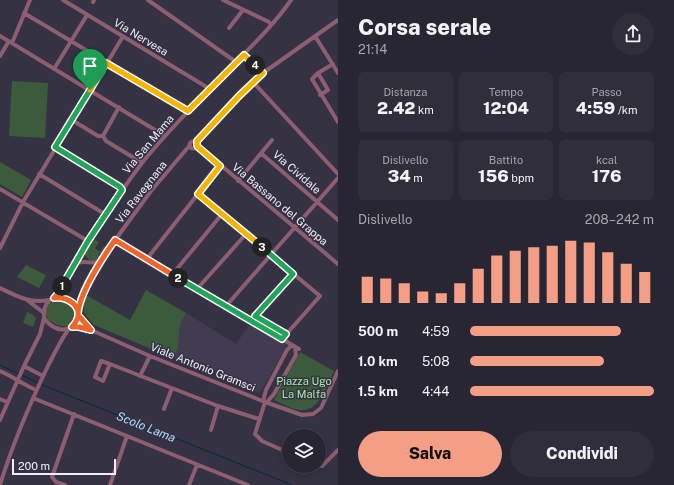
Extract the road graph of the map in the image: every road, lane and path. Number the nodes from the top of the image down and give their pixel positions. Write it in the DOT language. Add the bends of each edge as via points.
graph roads {
  1 [pos="30,0"];
  2 [pos="63,0"];
  3 [pos="148,0"];
  4 [pos="223,0"];
  5 [pos="291,0"];
  6 [pos="243,10"];
  7 [pos="24,13"];
  8 [pos="87,15"];
  9 [pos="338,20"];
  10 [pos="271,25"];
  11 [pos="229,28"];
  12 [pos="0,36"];
  13 [pos="122,36"];
  14 [pos="315,36"];
  15 [pos="70,41"];
  16 [pos="11,42"];
  17 [pos="244,55"];
  18 [pos="0,56"];
  19 [pos="236,62"];
  20 [pos="106,63"];
  21 [pos="332,64"];
  22 [pos="54,69"];
  23 [pos="338,72"];
  24 [pos="263,73"];
  25 [pos="318,73"];
  26 [pos="253,82"];
  27 [pos="90,90"];
  28 [pos="210,90"];
  29 [pos="320,94"];
  30 [pos="119,108"];
  31 [pos="188,111"];
  32 [pos="72,120"];
  33 [pos="338,122"];
  34 [pos="103,136"];
  35 [pos="166,136"];
  36 [pos="272,140"];
  37 [pos="194,146"];
  38 [pos="55,147"];
  39 [pos="262,154"];
  40 [pos="143,162"];
  41 [pos="220,166"];
  42 [pos="39,174"];
  43 [pos="338,174"];
  44 [pos="338,178"];
  45 [pos="238,181"];
  46 [pos="0,189"];
  47 [pos="122,190"];
  48 [pos="198,194"];
  49 [pos="23,202"];
  50 [pos="318,202"];
  51 [pos="106,213"];
  52 [pos="222,214"];
  53 [pos="338,220"];
  54 [pos="295,228"];
  55 [pos="246,234"];
  56 [pos="115,240"];
  57 [pos="88,241"];
  58 [pos="0,248"];
  59 [pos="272,255"];
  60 [pos="146,260"];
  61 [pos="101,261"];
  62 [pos="75,264"];
  63 [pos="338,264"];
  64 [pos="293,274"];
  65 [pos="172,275"];
  66 [pos="0,288"];
  67 [pos="197,289"];
  68 [pos="52,299"];
  69 [pos="27,300"];
  70 [pos="226,306"];
  71 [pos="78,310"];
  72 [pos="78,315"];
  73 [pos="44,316"];
  74 [pos="255,316"];
  75 [pos="250,320"];
  76 [pos="70,328"];
  77 [pos="91,330"];
  78 [pos="286,334"];
  79 [pos="282,339"];
  80 [pos="291,344"];
  81 [pos="288,349"];
  82 [pos="297,350"];
  83 [pos="150,356"];
  84 [pos="110,364"];
  85 [pos="24,366"];
  86 [pos="0,371"];
  87 [pos="338,371"];
  88 [pos="43,376"];
  89 [pos="140,376"];
  90 [pos="337,376"];
  91 [pos="16,380"];
  92 [pos="172,388"];
  93 [pos="35,389"];
  94 [pos="265,393"];
  95 [pos="272,396"];
  96 [pos="33,398"];
  97 [pos="0,399"];
  98 [pos="265,402"];
  99 [pos="6,404"];
  100 [pos="0,405"];
  101 [pos="218,406"];
  102 [pos="164,409"];
  103 [pos="74,414"];
  104 [pos="259,419"];
  105 [pos="0,420"];
  106 [pos="211,430"];
  107 [pos="127,436"];
  108 [pos="282,450"];
  109 [pos="338,450"];
  110 [pos="326,462"];
  111 [pos="197,465"];
  112 [pos="0,485"];
  113 [pos="65,485"];
  114 [pos="110,485"];
  115 [pos="189,485"];
  116 [pos="248,485"];
  1 -- 7 [label="street"];
  2 -- 8 [label="street, Via Nervesa"];
  3 -- 19 [label="street"];
  4 -- 6 [label="street"];
  5 -- 10 [label="street, Via San Mama"];
  6 -- 10 [label="street"];
  6 -- 11 [label="street"];
  7 -- 15 [label="street"];
  7 -- 16 [label="street"];
  8 -- 13 [label="street, Via Nervesa"];
  8 -- 15 [label="street"];
  9 -- 14 [label="street, Via Ravegnana"];
  10 -- 17 [label="street, Via San Mama"];
  12 -- 16 [label="street"];
  13 -- 20 [label="street"];
  13 -- 28 [label="street, Via Nervesa"];
  14 -- 21 [label="street"];
  14 -- 24 [label="street, Via Ravegnana"];
  15 -- 20 [label="street"];
  15 -- 22 [label="street"];
  16 -- 18 [label="street"];
  16 -- 22 [label="street"];
  17 -- 19 [label="street, Via San Mama"];
  17 -- 24 [label="street"];
  19 -- 28 [label="street, Via San Mama"];
  20 -- 27 [label="street"];
  20 -- 31 [label="street"];
  21 -- 23 [label="street"];
  21 -- 25 [label="street"];
  22 -- 27 [label="street"];
  24 -- 26 [label="street, Via Ravegnana"];
  25 -- 29 [label="street" via="312,79"];
  25 -- 29 [label="street" via="328,90"];
  26 -- 37 [label="street, Via Ravegnana"];
  26 -- 43 [label="street"];
  27 -- 30 [label="street"];
  27 -- 32 [label="street"];
  28 -- 31 [label="street, Via San Mama"];
  29 -- 33 [label="street"];
  30 -- 34 [label="street"];
  30 -- 35 [label="street"];
  31 -- 35 [label="street, Via San Mama"];
  32 -- 34 [label="street" via="98,136"];
  32 -- 38 [label="street"];
  34 -- 40 [label="street" via="106,142"];
  35 -- 40 [label="street, Via San Mama"];
  36 -- 39 [label="street"];
  37 -- 41 [label="street, Via Bassano del Grappa"];
  37 -- 56 [label="street, Via Ravegnana" via="186,150 151,191"];
  38 -- 42 [label="street"];
  38 -- 47 [label="street"];
  39 -- 45 [label="street"];
  39 -- 50 [label="street, Via Cividale"];
  40 -- 47 [label="street, Via San Mama"];
  41 -- 45 [label="street, Via Bassano del Grappa"];
  41 -- 48 [label="street"];
  42 -- 49 [label="street"];
  42 -- 51 [label="street"];
  44 -- 50 [label="street"];
  45 -- 54 [label="street, Via Bassano del Grappa"];
  46 -- 49 [label="street"];
  47 -- 51 [label="street, Via San Mama"];
  48 -- 52 [label="street"];
  48 -- 60 [label="street"];
  49 -- 57 [label="street"];
  49 -- 58 [label="street"];
  50 -- 53 [label="street, Via Cividale"];
  50 -- 54 [label="street"];
  51 -- 57 [label="street, Via San Mama"];
  52 -- 55 [label="street"];
  52 -- 65 [label="street"];
  54 -- 59 [label="street"];
  54 -- 63 [label="street, Via Bassano del Grappa"];
  55 -- 59 [label="street"];
  55 -- 67 [label="street"];
  56 -- 60 [label="street"];
  56 -- 61 [label="street, Via Ravegnana"];
  57 -- 62 [label="street, Via San Mama"];
  59 -- 64 [label="street"];
  59 -- 70 [label="street"];
  60 -- 65 [label="street"];
  61 -- 62 [label="street" via="82,261"];
  61 -- 71 [label="street, Via Ravegnana" via="82,296"];
  62 -- 68 [label="street, Via San Mama" via="59,292"];
  64 -- 74 [label="street"];
  64 -- 78 [label="street" via="320,296"];
  65 -- 67 [label="street"];
  66 -- 69 [label="street"];
  67 -- 70 [label="street"];
  68 -- 69 [label="street" via="36,302"];
  68 -- 71 [label="street" via="59,297 67,300 75,304"];
  68 -- 73 [label="street" via="46,304"];
  69 -- 73 [label="street"];
  70 -- 75 [label="street"];
  71 -- 72 [label="street"];
  72 -- 76 [label="street"];
  72 -- 77 [label="street, Viale Antonio Gramsci"];
  73 -- 76 [label="street" via="46,322 54,328"];
  73 -- 85 [label="street" via="40,334"];
  74 -- 75 [label="street"];
  74 -- 78 [label="street"];
  75 -- 79 [label="street"];
  76 -- 77 [label="street, Viale Antonio Gramsci"];
  76 -- 88 [label="street"];
  77 -- 83 [label="street, Viale Antonio Gramsci"];
  78 -- 79 [label="street"];
  79 -- 80 [label="street"];
  80 -- 81 [label="street"];
  80 -- 82 [label="street"];
  81 -- 82 [label="street"];
  81 -- 94 [label="street"];
  82 -- 95 [label="street"];
  83 -- 89 [label="street"];
  83 -- 98 [label="street, Viale Antonio Gramsci"];
  84 -- 84 [label="street" via="101,361 95,377 103,381"];
  84 -- 89 [label="street"];
  85 -- 88 [label="street"];
  85 -- 91 [label="street"];
  86 -- 91 [label="street"];
  87 -- 90 [label="street, Viale Antonio Gramsci"];
  88 -- 93 [label="street"];
  89 -- 92 [label="street"];
  90 -- 98 [label="street, Viale Antonio Gramsci" via="324,404 313,414 297,414"];
  91 -- 93 [label="street"];
  91 -- 99 [label="street"];
  92 -- 101 [label="street"];
  92 -- 102 [label="street"];
  93 -- 96 [label="street"];
  94 -- 95 [label="street"];
  94 -- 98 [label="street"];
  95 -- 98 [label="street"];
  96 -- 103 [label="street"];
  96 -- 112 [label="street"];
  97 -- 99 [label="street"];
  98 -- 104 [label="street"];
  99 -- 100 [label="street"];
  99 -- 105 [label="street"];
  101 -- 104 [label="street"];
  101 -- 106 [label="street"];
  103 -- 107 [label="street"];
  103 -- 113 [label="street" via="52,477 56,482"];
  104 -- 108 [label="street" via="255,434 262,441"];
  107 -- 111 [label="street"];
  107 -- 114 [label="street"];
  109 -- 110 [label="street"];
  111 -- 115 [label="street"];
  111 -- 116 [label="street"];
}
